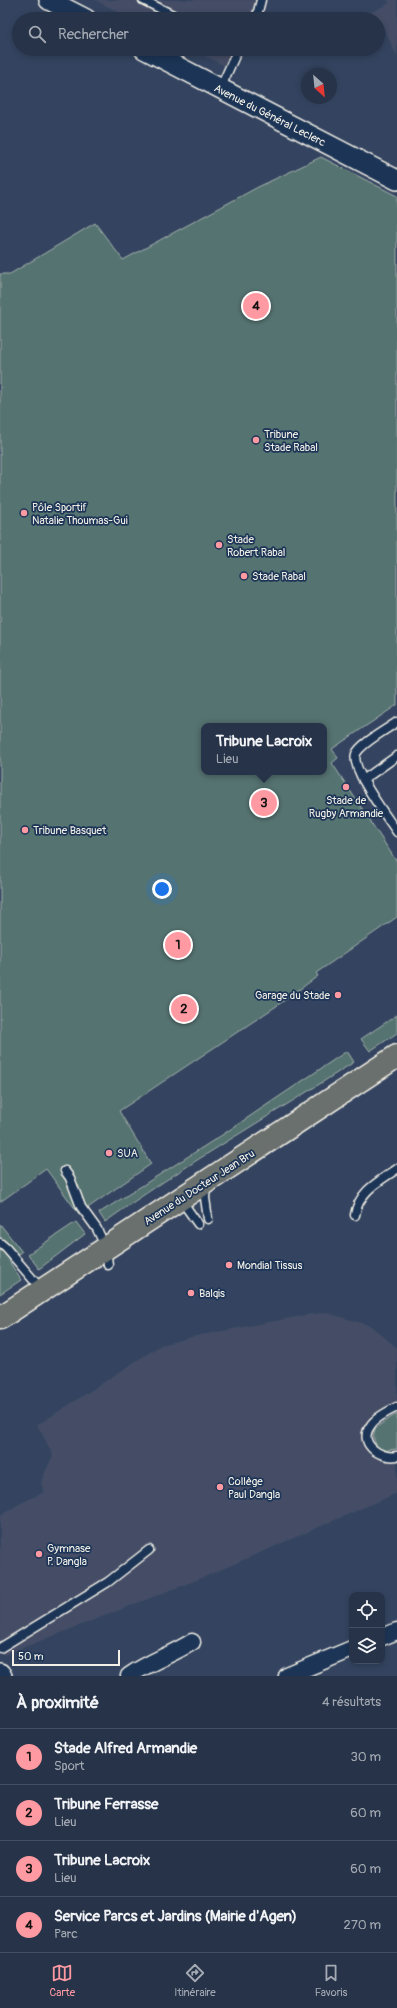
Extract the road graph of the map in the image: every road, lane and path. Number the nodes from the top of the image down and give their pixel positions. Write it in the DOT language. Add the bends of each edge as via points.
graph roads {
  1 [pos="49,0"];
  2 [pos="143,0"];
  3 [pos="261,0"];
  4 [pos="72,12"];
  5 [pos="167,12"];
  6 [pos="258,12"];
  7 [pos="158,56"];
  8 [pos="235,56"];
  9 [pos="220,88"];
  10 [pos="397,180"];
  11 [pos="397,722"];
  12 [pos="397,756"];
  13 [pos="363,780"];
  14 [pos="397,832"];
  15 [pos="397,1056"];
  16 [pos="397,1169"];
  17 [pos="65,1171"];
  18 [pos="207,1182"];
  19 [pos="181,1199"];
  20 [pos="355,1215"];
  21 [pos="208,1219"];
  22 [pos="198,1224"];
  23 [pos="0,1243"];
  24 [pos="107,1257"];
  25 [pos="42,1291"];
  26 [pos="0,1318"];
  27 [pos="397,1407"];
  28 [pos="397,1456"];
  29 [pos="149,1550"];
  30 [pos="397,1631"];
  31 [pos="385,1636"];
  32 [pos="192,1642"];
  33 [pos="0,1648"];
  34 [pos="349,1650"];
  35 [pos="0,1672"];
  36 [pos="2,1676"];
  37 [pos="129,1676"];
  38 [pos="287,1676"];
  1 -- 4 [label="street"];
  2 -- 5 [label="lane"];
  3 -- 6 [label="lane"];
  7 -- 9 [label="street, Avenue du Général Leclerc"];
  8 -- 9 [label="lane"];
  9 -- 10 [label="street, Avenue du Général Leclerc"];
  11 -- 13 [label="lane" via="356,753 355,765"];
  12 -- 13 [label="lane"];
  13 -- 14 [label="lane"];
  15 -- 18 [label="main road, Avenue du Docteur Jean Bru"];
  16 -- 20 [label="lane" via="361,1197"];
  17 -- 24 [label="lane" via="81,1206 97,1229"];
  18 -- 19 [label="main road, Avenue du Docteur Jean Bru"];
  18 -- 21 [label="lane" via="205,1198"];
  19 -- 22 [label="lane"];
  19 -- 24 [label="main road, Avenue du Docteur Jean Bru"];
  23 -- 25 [label="lane"];
  24 -- 25 [label="main road, Avenue du Docteur Jean Bru"];
  25 -- 26 [label="main road, Avenue du Docteur Jean Bru"];
  27 -- 28 [label="lane" via="371,1423 367,1432 367,1441 372,1450 380,1455"];
  29 -- 33 [label="lane" via="108,1582"];
  30 -- 31 [label="street"];
  32 -- 37 [label="street" via="174,1654 144,1666"];
  34 -- 38 [label="street"];
  35 -- 36 [label="street"];
}
